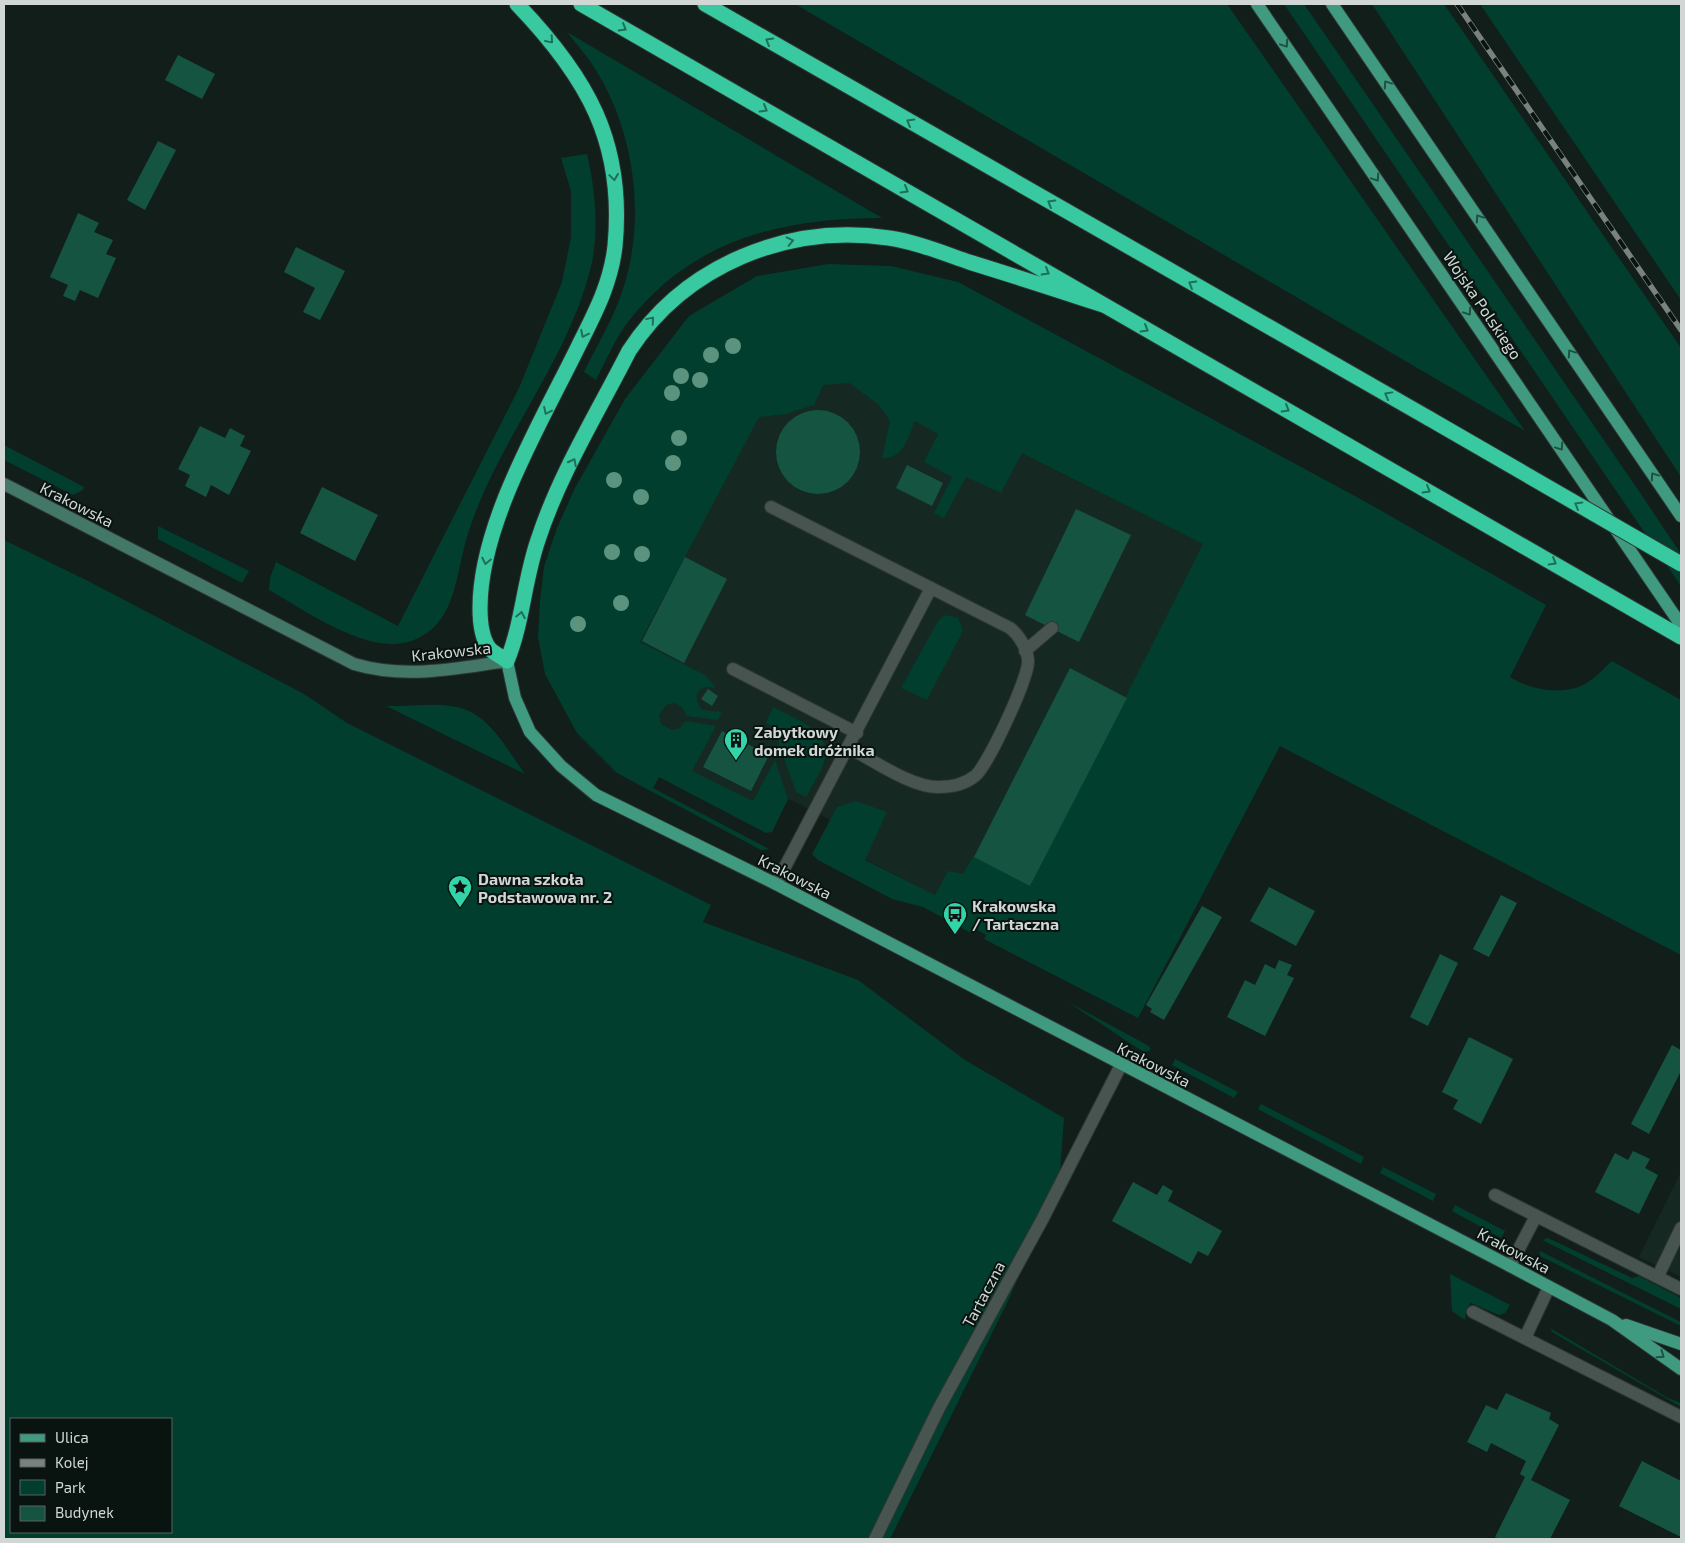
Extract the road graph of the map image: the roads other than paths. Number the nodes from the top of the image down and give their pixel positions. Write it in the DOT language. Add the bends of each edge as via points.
graph roads {
  1 [pos="517,4"];
  2 [pos="581,4"];
  3 [pos="705,4"];
  4 [pos="1257,4"];
  5 [pos="1332,4"];
  6 [pos="1103,305"];
  7 [pos="4,484"];
  8 [pos="771,506"];
  9 [pos="1681,516"];
  10 [pos="1681,564"];
  11 [pos="931,588"];
  12 [pos="1681,624"];
  13 [pos="1052,628"];
  14 [pos="1681,637"];
  15 [pos="1026,651"];
  16 [pos="507,661"];
  17 [pos="733,669"];
  18 [pos="857,732"];
  19 [pos="849,748"];
  20 [pos="776,884"];
  21 [pos="1121,1065"];
  22 [pos="1494,1195"];
  23 [pos="1536,1216"];
  24 [pos="1681,1228"];
  25 [pos="1510,1266"];
  26 [pos="1658,1276"];
  27 [pos="1550,1287"];
  28 [pos="1681,1288"];
  29 [pos="1473,1312"];
  30 [pos="1612,1320"];
  31 [pos="1525,1338"];
  32 [pos="1681,1344"];
  33 [pos="1681,1369"];
  34 [pos="1681,1417"];
  35 [pos="875,1539"];
  1 -- 16 [label="highway, one-way" via="560,51 590,99 611,159 616,217 615,247 605,291 507,493 489,546 480,587 480,626 489,648"];
  2 -- 6 [label="highway, one-way"];
  10 -- 3 [label="highway, one-way, bridge"];
  4 -- 12 [label="main road, Wojska Polskiego, one-way"];
  9 -- 5 [label="main road, one-way"];
  6 -- 14 [label="highway, one-way"];
  16 -- 6 [label="highway, one-way" via="517,635 528,571 553,500 643,329 677,295 699,280 772,246 801,239 862,236 911,243"];
  7 -- 16 [label="street, Krakowska" via="354,664 402,672"];
  8 -- 11 [label="street"];
  11 -- 15 [label="street" via="1010,628 1017,633"];
  11 -- 18 [label="street"];
  13 -- 15 [label="street"];
  15 -- 19 [label="street" via="1028,661 1022,686 982,768 967,782 926,786"];
  16 -- 20 [label="main road, Krakowska" via="515,698 530,732 561,766 596,795"];
  17 -- 18 [label="street"];
  18 -- 19 [label="street"];
  19 -- 20 [label="street"];
  20 -- 21 [label="main road, Krakowska"];
  21 -- 25 [label="main road, Krakowska"];
  21 -- 35 [label="street, Tartaczna" via="1042,1220 939,1408"];
  22 -- 23 [label="street"];
  23 -- 25 [label="street"];
  23 -- 26 [label="street"];
  24 -- 26 [label="street"];
  25 -- 27 [label="main road, Krakowska"];
  26 -- 28 [label="street"];
  27 -- 30 [label="main road, Krakowska"];
  27 -- 31 [label="street"];
  29 -- 31 [label="street"];
  30 -- 32 [label="main road, Krakowska"];
  30 -- 33 [label="main road, Krakowska, one-way"];
  31 -- 34 [label="street"];
}
